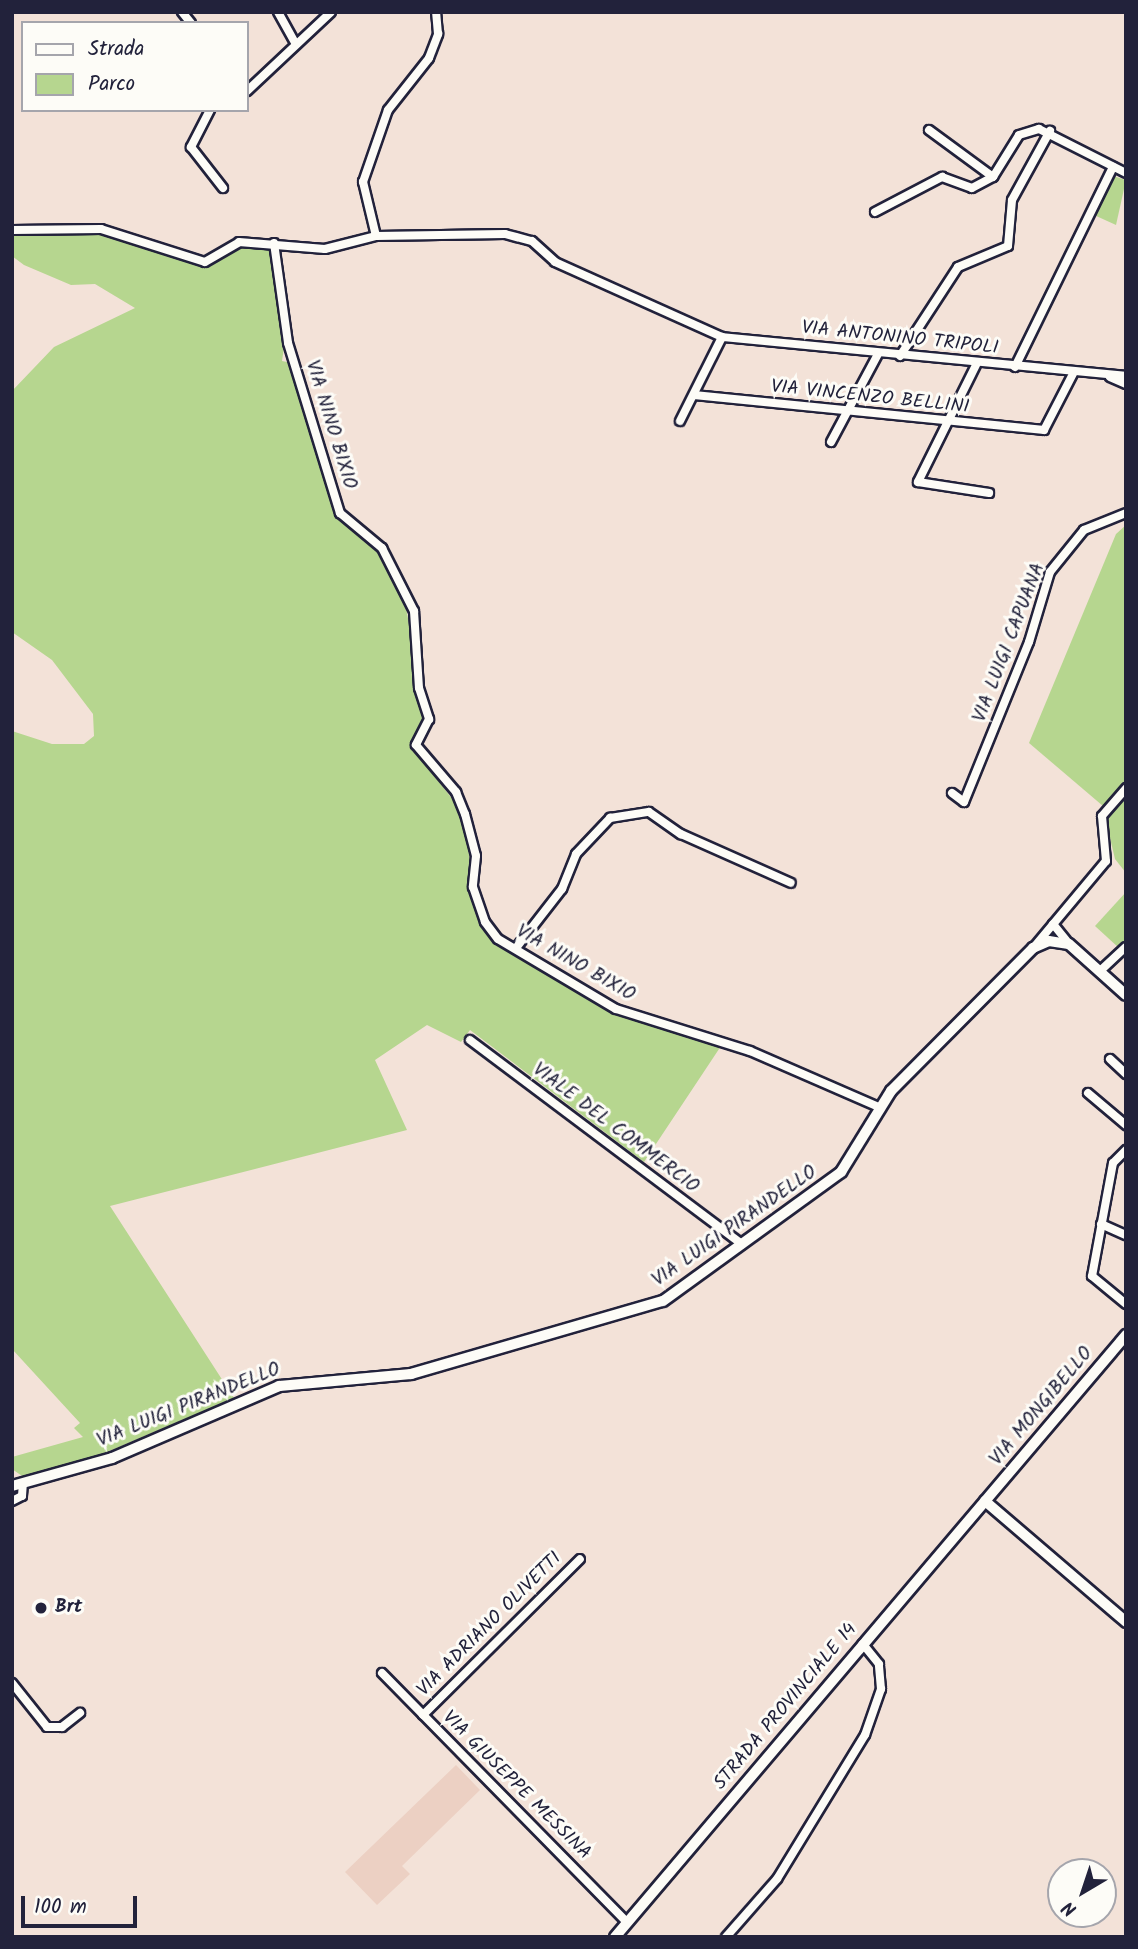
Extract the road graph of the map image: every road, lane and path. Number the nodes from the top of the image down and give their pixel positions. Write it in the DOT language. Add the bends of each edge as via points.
graph roads {
  1 [pos="278,12"];
  2 [pos="331,12"];
  3 [pos="436,12"];
  4 [pos="296,44"];
  5 [pos="248,88"];
  6 [pos="209,112"];
  7 [pos="929,130"];
  8 [pos="1050,131"];
  9 [pos="1113,167"];
  10 [pos="1126,173"];
  11 [pos="993,177"];
  12 [pos="223,188"];
  13 [pos="874,212"];
  14 [pos="12,230"];
  15 [pos="376,236"];
  16 [pos="274,243"];
  17 [pos="722,337"];
  18 [pos="878,354"];
  19 [pos="900,356"];
  20 [pos="977,363"];
  21 [pos="1015,367"];
  22 [pos="1074,372"];
  23 [pos="1100,374"];
  24 [pos="1126,376"];
  25 [pos="1126,384"];
  26 [pos="694,395"];
  27 [pos="847,412"];
  28 [pos="680,422"];
  29 [pos="948,422"];
  30 [pos="831,442"];
  31 [pos="989,493"];
  32 [pos="1126,513"];
  33 [pos="1126,788"];
  34 [pos="952,793"];
  35 [pos="791,883"];
  36 [pos="1053,924"];
  37 [pos="1069,944"];
  38 [pos="1126,947"];
  39 [pos="516,948"];
  40 [pos="1033,948"];
  41 [pos="1100,971"];
  42 [pos="1126,995"];
  43 [pos="470,1040"];
  44 [pos="1110,1059"];
  45 [pos="1126,1073"];
  46 [pos="1088,1093"];
  47 [pos="879,1107"];
  48 [pos="1126,1125"];
  49 [pos="1126,1150"];
  50 [pos="1101,1224"];
  51 [pos="1126,1235"];
  52 [pos="742,1244"];
  53 [pos="1126,1304"];
  54 [pos="1126,1335"];
  55 [pos="23,1483"];
  56 [pos="12,1486"];
  57 [pos="12,1501"];
  58 [pos="985,1501"];
  59 [pos="580,1559"];
  60 [pos="1126,1622"];
  61 [pos="863,1644"];
  62 [pos="382,1673"];
  63 [pos="12,1683"];
  64 [pos="80,1713"];
  65 [pos="422,1715"];
  66 [pos="627,1922"];
  67 [pos="615,1937"];
  68 [pos="726,1937"];
  1 -- 4 [label="street"];
  2 -- 4 [label="street"];
  3 -- 15 [label="street" via="438,34 429,58 388,110 363,182"];
  4 -- 5 [label="street"];
  6 -- 12 [label="street" via="191,147"];
  7 -- 11 [label="street"];
  8 -- 9 [label="street"];
  8 -- 11 [label="street" via="1019,135"];
  8 -- 19 [label="street" via="1012,200 1008,246 958,267"];
  9 -- 10 [label="street"];
  9 -- 21 [label="street"];
  11 -- 13 [label="street" via="972,188 942,177"];
  14 -- 16 [label="street, VIA ANTONINO TRIPOLI" via="101,229 205,262 239,242"];
  15 -- 16 [label="street, VIA ANTONINO TRIPOLI" via="325,249"];
  15 -- 17 [label="street, VIA ANTONINO TRIPOLI" via="505,234 532,241 555,262"];
  16 -- 39 [label="street, VIA NINO BIXIO" via="288,343 340,513 382,548 414,611 419,688 429,719 416,745 456,792 465,814 476,856 473,887 485,922"];
  17 -- 18 [label="street, VIA ANTONINO TRIPOLI"];
  17 -- 26 [label="street"];
  18 -- 19 [label="street, VIA ANTONINO TRIPOLI"];
  18 -- 27 [label="street"];
  19 -- 20 [label="street, VIA ANTONINO TRIPOLI"];
  20 -- 21 [label="street, VIA ANTONINO TRIPOLI"];
  20 -- 29 [label="street"];
  21 -- 22 [label="street, VIA ANTONINO TRIPOLI"];
  22 -- 23 [label="street, VIA ANTONINO TRIPOLI"];
  22 -- 29 [label="street, VIA VINCENZO BELLINI" via="1044,430"];
  23 -- 24 [label="street, VIA ANTONINO TRIPOLI"];
  23 -- 25 [label="street"];
  26 -- 27 [label="street, VIA VINCENZO BELLINI"];
  26 -- 28 [label="street"];
  27 -- 29 [label="street, VIA VINCENZO BELLINI"];
  27 -- 30 [label="street"];
  29 -- 31 [label="street" via="918,482"];
  32 -- 34 [label="street, VIA LUIGI CAPUANA" via="1084,530 1050,572 1029,642 964,802"];
  33 -- 36 [label="street, VIA LUIGI PIRANDELLO" via="1102,816 1106,861"];
  35 -- 39 [label="street" via="681,834 649,812 610,818 576,854 562,889"];
  36 -- 37 [label="street"];
  36 -- 40 [label="street, VIA LUIGI PIRANDELLO"];
  37 -- 40 [label="street" via="1049,941"];
  37 -- 41 [label="street"];
  38 -- 41 [label="street"];
  39 -- 47 [label="street, VIA NINO BIXIO" via="616,1009 750,1051"];
  40 -- 47 [label="street, VIA LUIGI PIRANDELLO"];
  41 -- 42 [label="street"];
  43 -- 52 [label="street, VIALE DEL COMMERCIO"];
  44 -- 45 [label="street"];
  46 -- 48 [label="street"];
  47 -- 52 [label="street, VIA LUIGI PIRANDELLO" via="841,1172"];
  49 -- 50 [label="street" via="1113,1163"];
  50 -- 51 [label="street"];
  50 -- 53 [label="street" via="1092,1276"];
  52 -- 55 [label="street, VIA LUIGI PIRANDELLO" via="642,1309 411,1374 279,1386 140,1447"];
  54 -- 58 [label="street, VIA MONGIBELLO"];
  55 -- 56 [label="street, VIA LUIGI PIRANDELLO"];
  55 -- 57 [label="street" via="22,1496"];
  58 -- 60 [label="street"];
  58 -- 61 [label="street, STRADA PROVINCIALE 14"];
  59 -- 65 [label="street, VIA ADRIANO OLIVETTI"];
  61 -- 66 [label="street, STRADA PROVINCIALE 14"];
  61 -- 68 [label="street" via="879,1664 881,1689 865,1735 777,1879"];
  62 -- 65 [label="street, VIA GIUSEPPE MESSINA"];
  63 -- 64 [label="street" via="47,1727 62,1727"];
  65 -- 66 [label="street, VIA GIUSEPPE MESSINA"];
  66 -- 67 [label="street, STRADA PROVINCIALE 14"];
}
